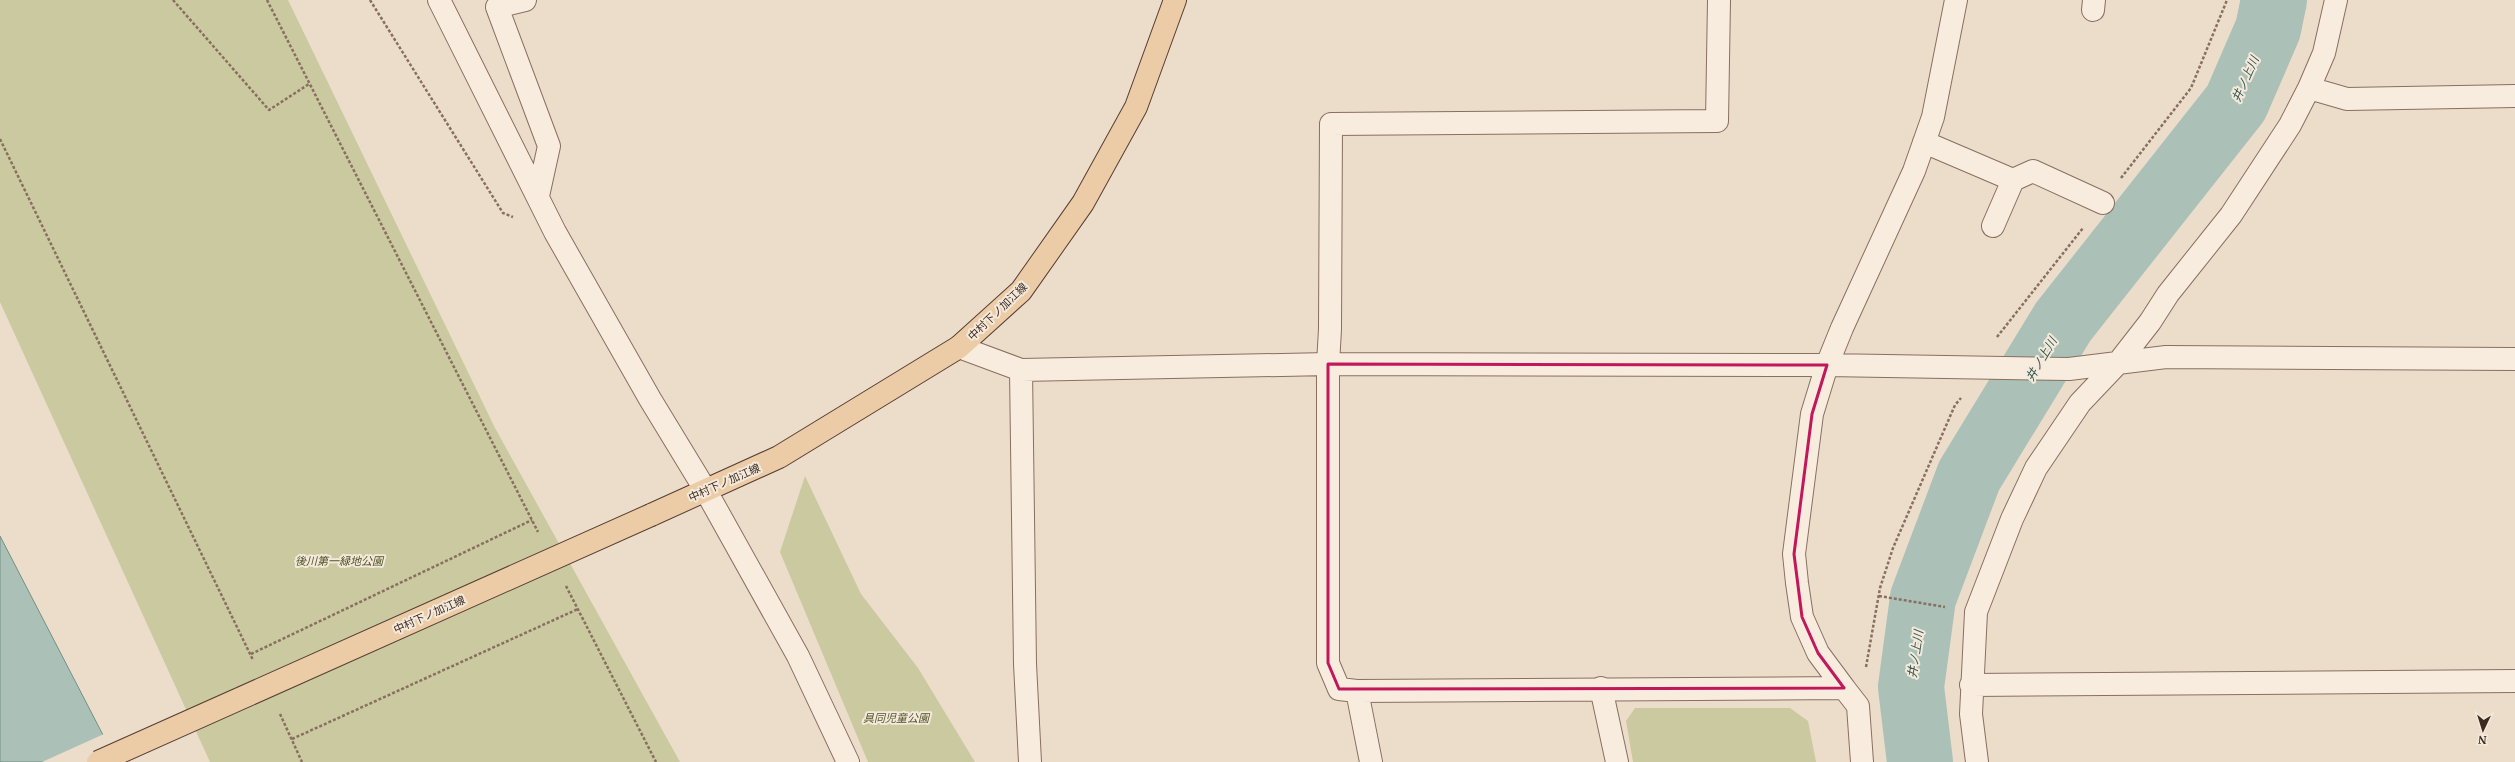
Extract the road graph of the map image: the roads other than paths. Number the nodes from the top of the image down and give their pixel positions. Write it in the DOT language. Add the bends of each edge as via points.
graph roads {
  1 [pos="439,0"];
  2 [pos="525,0"];
  3 [pos="1175,0"];
  4 [pos="1719,0"];
  5 [pos="1956,0"];
  6 [pos="2336,0"];
  7 [pos="496,3"];
  8 [pos="2309,88"];
  9 [pos="2515,96"];
  10 [pos="1924,142"];
  11 [pos="2013,180"];
  12 [pos="538,196"];
  13 [pos="2103,203"];
  14 [pos="1993,226"];
  15 [pos="959,347"];
  16 [pos="2515,359"];
  17 [pos="2118,363"];
  18 [pos="1328,364"];
  19 [pos="1828,365"];
  20 [pos="1021,370"];
  21 [pos="706,491"];
  22 [pos="2515,681"];
  23 [pos="1971,685"];
  24 [pos="1601,688"];
  25 [pos="1844,688"];
  26 [pos="1357,691"];
  27 [pos="98,762"];
  28 [pos="848,762"];
  29 [pos="1030,762"];
  30 [pos="1371,762"];
  31 [pos="1617,762"];
  32 [pos="1862,762"];
  33 [pos="1976,762"];
  1 -- 12 [label="street"];
  2 -- 7 [label="street"];
  3 -- 15 [label="main road, 中村下ノ加江線" via="1136,107 1083,203 1021,291"];
  4 -- 18 [label="street" via="1717,121 1331,124"];
  5 -- 10 [label="street" via="1933,117"];
  6 -- 8 [label="street" via="2324,53"];
  7 -- 12 [label="street" via="549,146"];
  8 -- 9 [label="street" via="2348,99"];
  8 -- 17 [label="street" via="2290,125 2231,215 2168,294"];
  10 -- 11 [label="street"];
  10 -- 19 [label="street"];
  11 -- 13 [label="street" via="2033,171"];
  11 -- 14 [label="street"];
  12 -- 21 [label="street" via="555,232 650,399"];
  15 -- 20 [label="street"];
  15 -- 21 [label="main road, 中村下ノ加江線" via="779,457"];
  16 -- 17 [label="street" via="2166,357"];
  17 -- 19 [label="street" via="2069,369"];
  17 -- 23 [label="street" via="2080,403 2036,468 2012,519 1976,612"];
  18 -- 19 [label="street"];
  18 -- 20 [label="street"];
  18 -- 26 [label="street" via="1328,663 1339,689"];
  19 -- 25 [label="street" via="1812,414 1794,554 1802,617 1818,653"];
  20 -- 29 [label="street" via="1025,664"];
  21 -- 27 [label="main road, 中村下ノ加江線, bridge"];
  21 -- 28 [label="street" via="798,656"];
  22 -- 23 [label="street"];
  23 -- 33 [label="street"];
  24 -- 25 [label="street"];
  24 -- 26 [label="street"];
  24 -- 31 [label="street"];
  25 -- 32 [label="street" via="1858,706"];
  26 -- 30 [label="street"];
}
